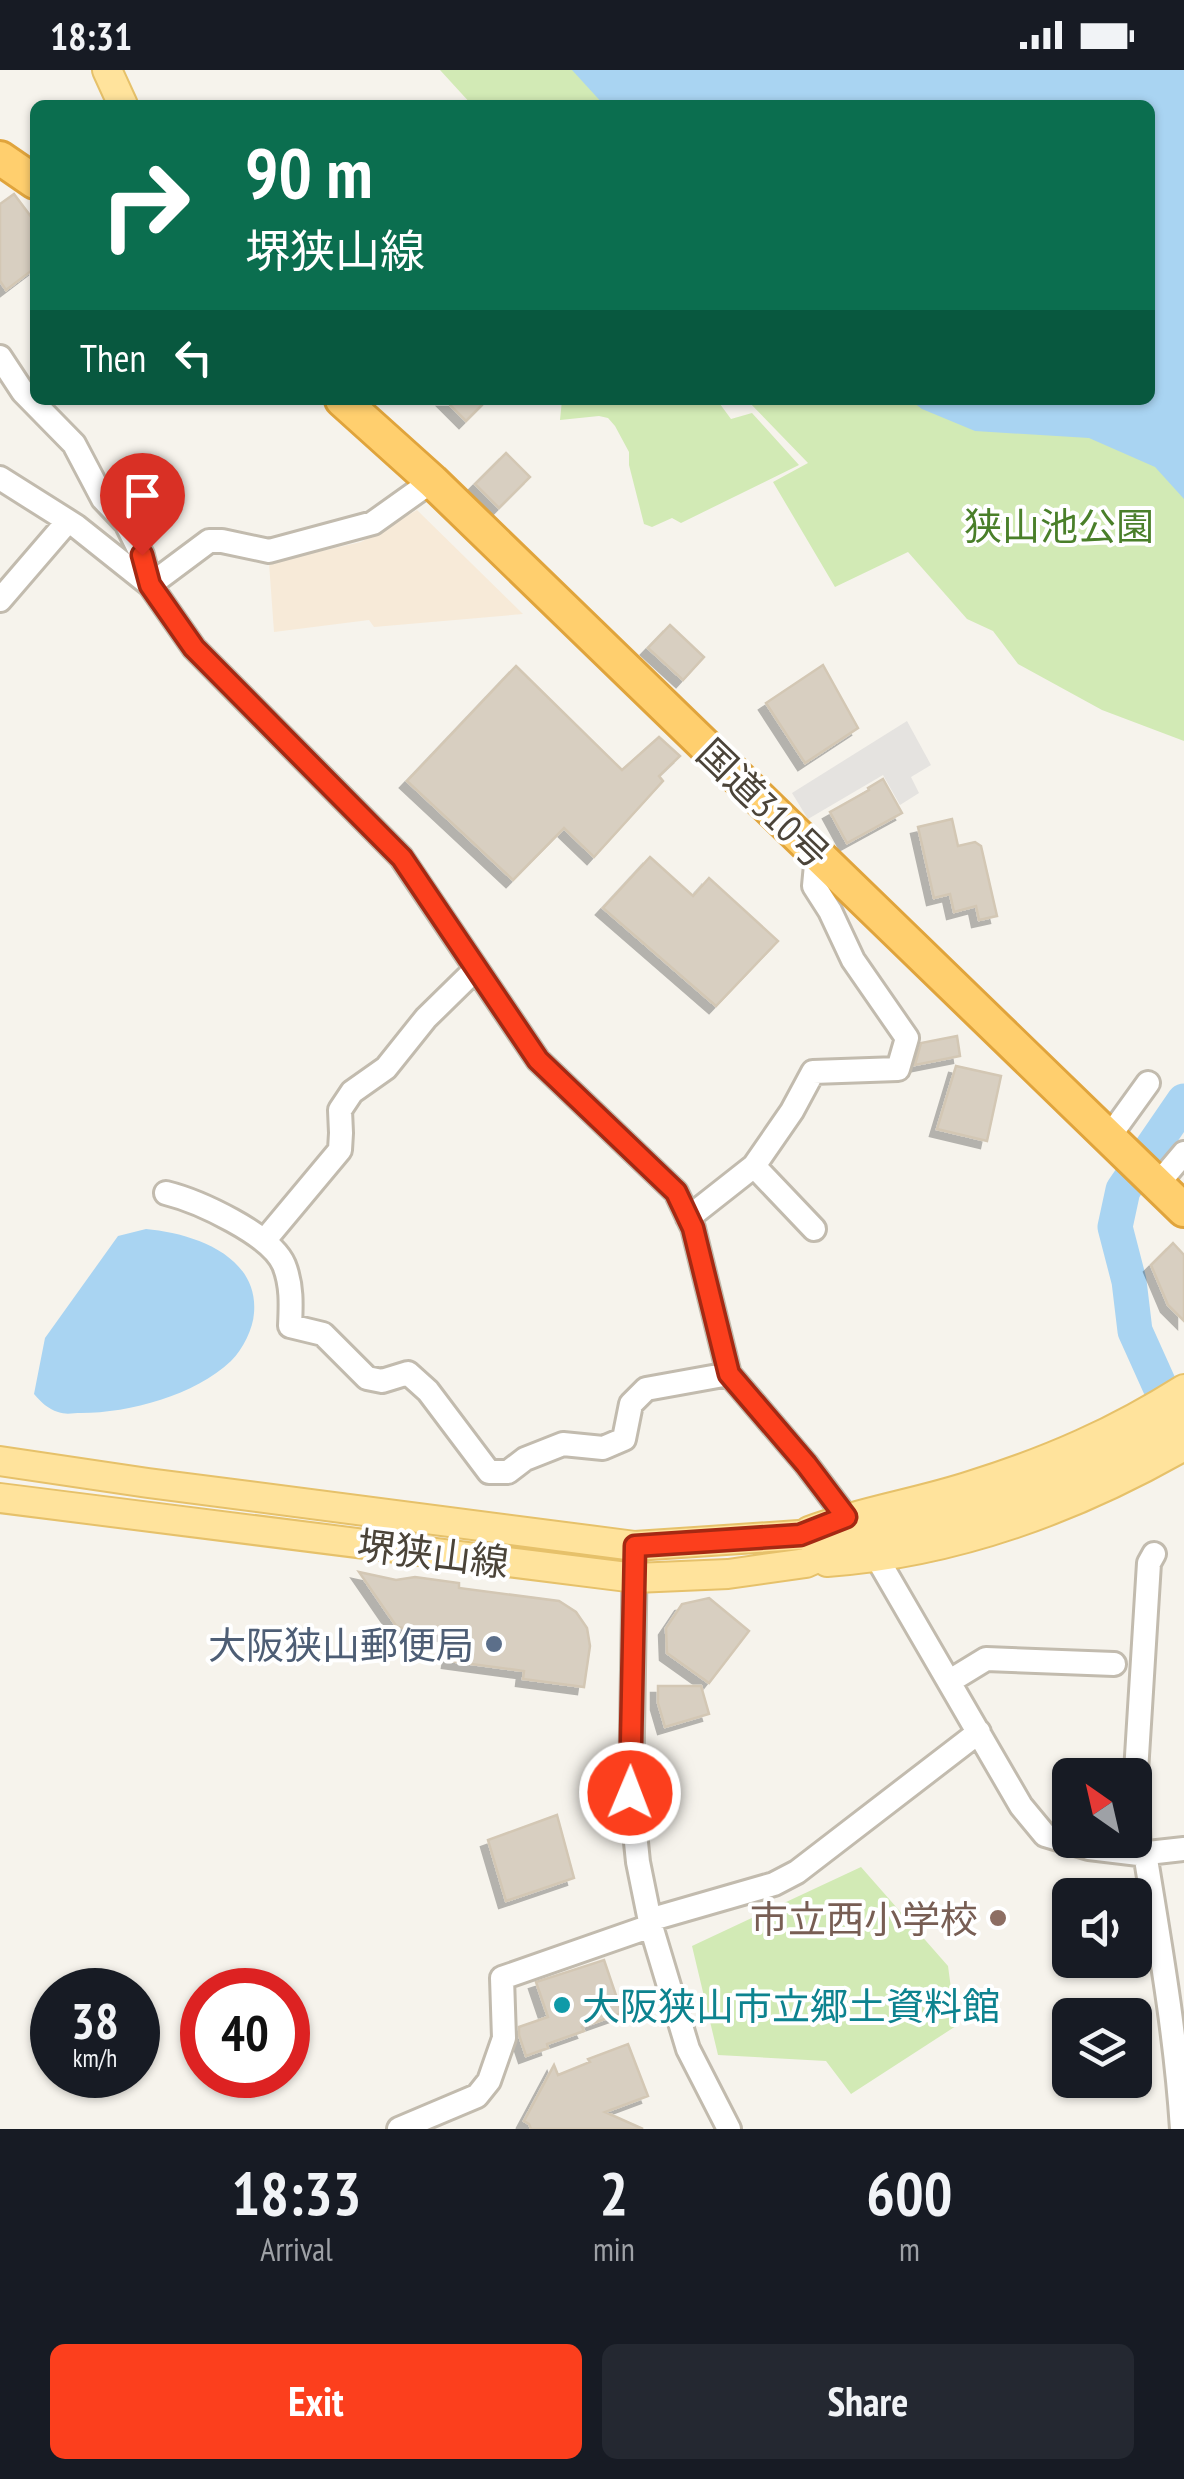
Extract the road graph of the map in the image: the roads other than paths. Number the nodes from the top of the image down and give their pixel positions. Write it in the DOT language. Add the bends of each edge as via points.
graph roads {
  1 [pos="108,70"];
  2 [pos="121,100"];
  3 [pos="0,158"];
  4 [pos="30,179"];
  5 [pos="0,357"];
  6 [pos="30,399"];
  7 [pos="36,405"];
  8 [pos="348,405"];
  9 [pos="0,478"];
  10 [pos="432,481"];
  11 [pos="68,521"];
  12 [pos="150,585"];
  13 [pos="0,600"];
  14 [pos="816,854"];
  15 [pos="476,969"];
  16 [pos="1148,1083"];
  17 [pos="1109,1137"];
  18 [pos="1184,1153"];
  19 [pos="754,1166"];
  20 [pos="1154,1182"];
  21 [pos="166,1193"];
  22 [pos="1184,1210"];
  23 [pos="688,1218"];
  24 [pos="814,1229"];
  25 [pos="264,1241"];
  26 [pos="729,1374"];
  27 [pos="1184,1389"];
  28 [pos="1184,1418"];
  29 [pos="1184,1446"];
  30 [pos="0,1460"];
  31 [pos="0,1498"];
  32 [pos="862,1538"];
  33 [pos="635,1546"];
  34 [pos="1154,1554"];
  35 [pos="635,1578"];
  36 [pos="1114,1664"];
  37 [pos="950,1681"];
  38 [pos="980,1732"];
  39 [pos="1159,1852"];
  40 [pos="650,1923"];
  41 [pos="399,2129"];
  42 [pos="730,2129"];
  43 [pos="1182,2129"];
  1 -- 2 [label="main road"];
  3 -- 4 [label="highway"];
  5 -- 6 [label="street"];
  7 -- 12 [label="street" via="74,444 103,500 126,523"];
  8 -- 10 [label="highway, 国道310号"];
  9 -- 11 [label="street"];
  10 -- 12 [label="street" via="356,528 269,551 209,541"];
  10 -- 14 [label="highway, 国道310号"];
  11 -- 12 [label="street"];
  11 -- 13 [label="street"];
  12 -- 15 [label="street" via="194,648 391,845"];
  14 -- 17 [label="highway, 国道310号"];
  14 -- 19 [label="street" via="814,886 853,960 907,1038 898,1069 813,1072"];
  15 -- 23 [label="street" via="538,1060 676,1192"];
  15 -- 25 [label="street" via="386,1068 352,1092 340,1110 340,1150"];
  16 -- 17 [label="street"];
  17 -- 20 [label="highway, 国道310号"];
  18 -- 20 [label="street"];
  19 -- 23 [label="street"];
  19 -- 24 [label="street"];
  20 -- 22 [label="highway, 国道310号"];
  21 -- 25 [label="street" via="192,1200"];
  23 -- 26 [label="street"];
  25 -- 26 [label="street" via="283,1261 290,1326 323,1334 367,1378 408,1373 489,1472 508,1472 563,1444 602,1448 624,1439 631,1404 646,1389"];
  26 -- 32 [label="street"];
  27 -- 32 [label="main road" via="1060,1456 880,1511"];
  28 -- 32 [label="main road, 堺狭山線" via="1049,1487"];
  29 -- 32 [label="main road" via="1062,1506 967,1540"];
  30 -- 33 [label="main road, 堺狭山線"];
  31 -- 35 [label="main road, 堺狭山線"];
  32 -- 33 [label="main road, 堺狭山線" via="800,1535"];
  32 -- 35 [label="main road, 堺狭山線" via="806,1563"];
  32 -- 37 [label="street"];
  33 -- 35 [label="street"];
  34 -- 39 [label="street" via="1136,1772"];
  35 -- 40 [label="street" via="630,1793"];
  36 -- 37 [label="street" via="986,1659"];
  37 -- 38 [label="street"];
  38 -- 39 [label="street" via="1045,1835 1090,1848"];
  38 -- 40 [label="street" via="797,1872"];
  39 -- 43 [label="street"];
  40 -- 41 [label="street" via="502,1978 504,2038 489,2081 477,2096"];
  40 -- 42 [label="street" via="688,2049"];
}
